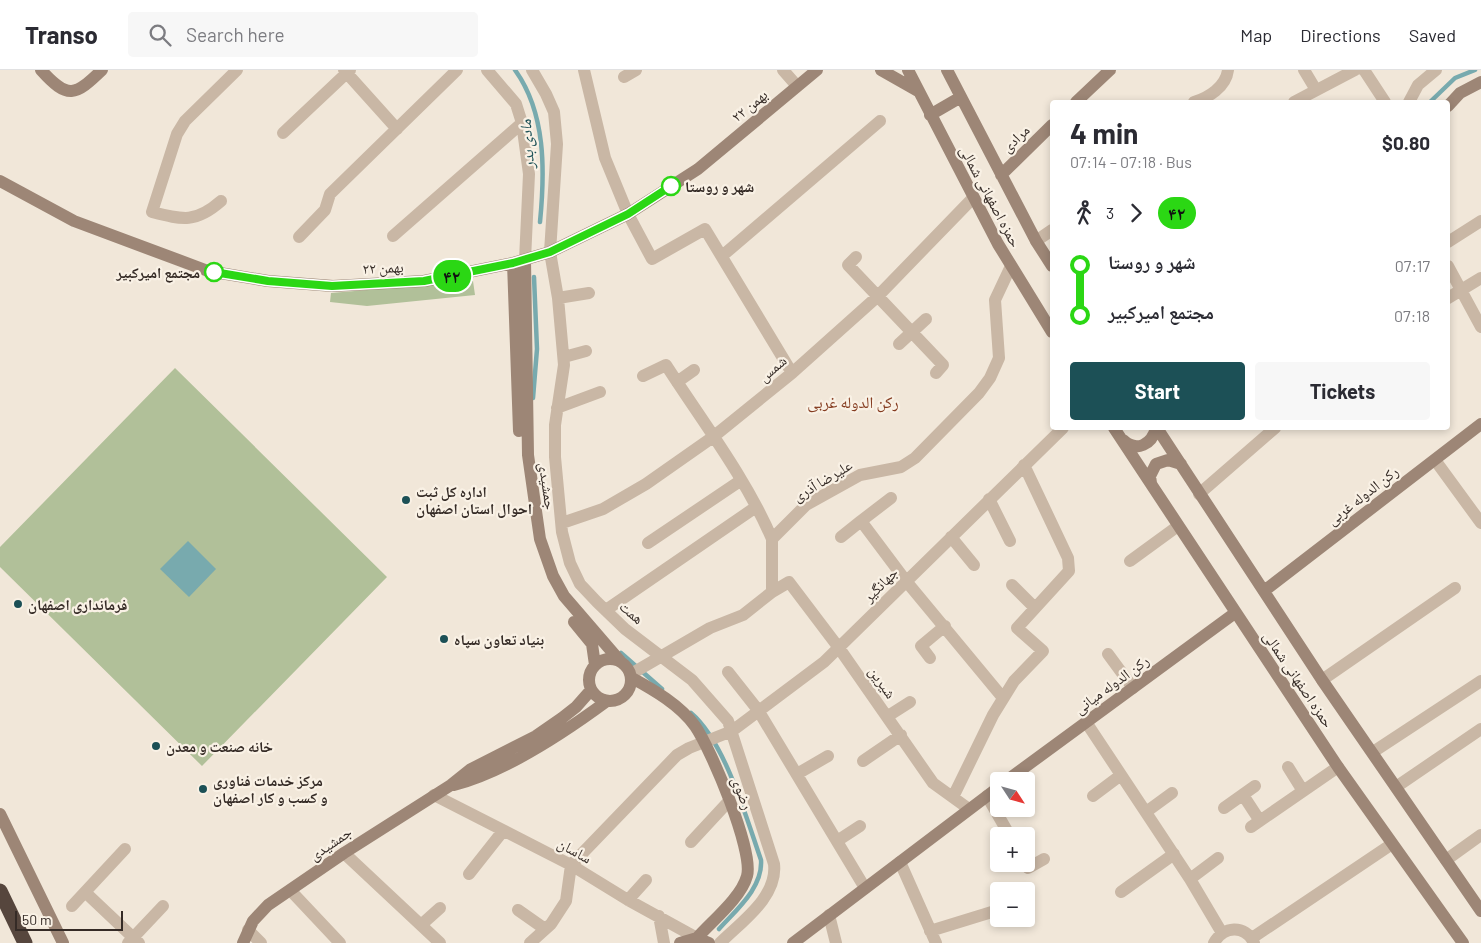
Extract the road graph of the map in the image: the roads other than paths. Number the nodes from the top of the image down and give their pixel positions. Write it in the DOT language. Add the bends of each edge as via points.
graph roads {
  1 [pos="40,70"];
  2 [pos="102,70"];
  3 [pos="237,70"];
  4 [pos="457,70"];
  5 [pos="487,70"];
  6 [pos="532,70"];
  7 [pos="584,70"];
  8 [pos="636,70"];
  9 [pos="783,70"];
  10 [pos="817,70"];
  11 [pos="881,70"];
  12 [pos="908,70"];
  13 [pos="948,70"];
  14 [pos="1110,70"];
  15 [pos="1228,70"];
  16 [pos="1304,70"];
  17 [pos="1355,70"];
  18 [pos="1364,70"];
  19 [pos="1436,70"];
  20 [pos="347,71"];
  21 [pos="624,77"];
  22 [pos="1481,82"];
  23 [pos="797,86"];
  24 [pos="1316,90"];
  25 [pos="919,92"];
  26 [pos="961,97"];
  27 [pos="1078,100"];
  28 [pos="1202,100"];
  29 [pos="1298,100"];
  30 [pos="1384,100"];
  31 [pos="1410,100"];
  32 [pos="1450,104"];
  33 [pos="930,115"];
  34 [pos="880,121"];
  35 [pos="522,123"];
  36 [pos="1050,127"];
  37 [pos="397,129"];
  38 [pos="283,133"];
  39 [pos="1001,175"];
  40 [pos="0,181"];
  41 [pos="973,198"];
  42 [pos="221,201"];
  43 [pos="628,214"];
  44 [pos="1481,221"];
  45 [pos="1050,231"];
  46 [pos="394,236"];
  47 [pos="299,237"];
  48 [pos="1036,241"];
  49 [pos="1450,241"];
  50 [pos="550,252"];
  51 [pos="722,256"];
  52 [pos="856,257"];
  53 [pos="519,262"];
  54 [pos="1050,263"];
  55 [pos="1011,266"];
  56 [pos="1450,270"];
  57 [pos="1481,278"];
  58 [pos="1460,290"];
  59 [pos="589,293"];
  60 [pos="877,297"];
  61 [pos="1450,297"];
  62 [pos="558,298"];
  63 [pos="926,318"];
  64 [pos="1481,327"];
  65 [pos="1050,329"];
  66 [pos="911,332"];
  67 [pos="898,344"];
  68 [pos="586,351"];
  69 [pos="564,357"];
  70 [pos="694,370"];
  71 [pos="936,373"];
  72 [pos="792,374"];
  73 [pos="643,376"];
  74 [pos="677,382"];
  75 [pos="600,392"];
  76 [pos="522,394"];
  77 [pos="558,408"];
  78 [pos="1481,424"];
  79 [pos="1061,430"];
  80 [pos="1115,430"];
  81 [pos="1155,430"];
  82 [pos="1157,430"];
  83 [pos="1273,430"];
  84 [pos="713,437"];
  85 [pos="1121,438"];
  86 [pos="1435,460"];
  87 [pos="1181,464"];
  88 [pos="1024,465"];
  89 [pos="740,481"];
  90 [pos="1151,483"];
  91 [pos="1199,494"];
  92 [pos="891,498"];
  93 [pos="989,499"];
  94 [pos="756,507"];
  95 [pos="861,521"];
  96 [pos="562,523"];
  97 [pos="1481,523"];
  98 [pos="1178,526"];
  99 [pos="951,537"];
  100 [pos="841,538"];
  101 [pos="772,540"];
  102 [pos="1010,541"];
  103 [pos="648,543"];
  104 [pos="1130,561"];
  105 [pos="974,565"];
  106 [pos="906,581"];
  107 [pos="1012,585"];
  108 [pos="1455,588"];
  109 [pos="1264,591"];
  110 [pos="772,592"];
  111 [pos="1035,608"];
  112 [pos="606,610"];
  113 [pos="1235,612"];
  114 [pos="945,626"];
  115 [pos="839,648"];
  116 [pos="1108,654"];
  117 [pos="663,657"];
  118 [pos="930,658"];
  119 [pos="620,661"];
  120 [pos="595,665"];
  121 [pos="728,672"];
  122 [pos="631,676"];
  123 [pos="1322,680"];
  124 [pos="1481,681"];
  125 [pos="1133,688"];
  126 [pos="591,690"];
  127 [pos="1003,698"];
  128 [pos="607,701"];
  129 [pos="910,702"];
  130 [pos="758,710"];
  131 [pos="888,716"];
  132 [pos="1086,722"];
  133 [pos="1481,729"];
  134 [pos="732,732"];
  135 [pos="901,735"];
  136 [pos="703,742"];
  137 [pos="520,750"];
  138 [pos="1373,752"];
  139 [pos="828,756"];
  140 [pos="863,761"];
  141 [pos="1288,767"];
  142 [pos="1338,767"];
  143 [pos="1018,772"];
  144 [pos="797,774"];
  145 [pos="1121,774"];
  146 [pos="1255,786"];
  147 [pos="1396,787"];
  148 [pos="1303,791"];
  149 [pos="1172,792"];
  150 [pos="990,794"];
  151 [pos="434,795"];
  152 [pos="1242,795"];
  153 [pos="987,796"];
  154 [pos="1092,796"];
  155 [pos="953,797"];
  156 [pos="729,801"];
  157 [pos="1224,808"];
  158 [pos="969,809"];
  159 [pos="1146,812"];
  160 [pos="0,814"];
  161 [pos="860,826"];
  162 [pos="1005,827"];
  163 [pos="503,831"];
  164 [pos="1481,835"];
  165 [pos="837,840"];
  166 [pos="691,842"];
  167 [pos="1392,844"];
  168 [pos="126,849"];
  169 [pos="344,853"];
  170 [pos="1174,854"];
  171 [pos="1218,858"];
  172 [pos="1044,859"];
  173 [pos="1446,860"];
  174 [pos="900,862"];
  175 [pos="1035,864"];
  176 [pos="571,865"];
  177 [pos="469,874"];
  178 [pos="1190,879"];
  179 [pos="646,880"];
  180 [pos="865,888"];
  181 [pos="0,890"];
  182 [pos="290,891"];
  183 [pos="85,892"];
  184 [pos="1121,892"];
  185 [pos="628,900"];
  186 [pos="72,906"];
  187 [pos="163,906"];
  188 [pos="440,908"];
  189 [pos="518,910"];
  190 [pos="1481,911"];
  191 [pos="990,912"];
  192 [pos="829,915"];
  193 [pos="659,916"];
  194 [pos="421,926"];
  195 [pos="546,929"];
  196 [pos="248,930"];
  197 [pos="930,930"];
  198 [pos="1222,933"];
  199 [pos="703,940"];
  200 [pos="797,940"];
  201 [pos="133,941"];
  202 [pos="1253,941"];
  203 [pos="26,943"];
  204 [pos="63,943"];
  205 [pos="243,943"];
  206 [pos="261,943"];
  207 [pos="340,943"];
  208 [pos="440,943"];
  209 [pos="530,943"];
  210 [pos="664,943"];
  211 [pos="680,943"];
  212 [pos="720,943"];
  213 [pos="787,943"];
  214 [pos="836,943"];
  215 [pos="936,943"];
  216 [pos="1214,943"];
  217 [pos="1464,943"];
  1 -- 2 [label="main road" via="60,88 73,91 83,88"];
  3 -- 42 [label="street" via="184,121 152,212 184,219 197,217"];
  4 -- 37 [label="street"];
  5 -- 35 [label="street" via="516,104"];
  6 -- 50 [label="street, همت" via="554,112 556,136"];
  7 -- 43 [label="street" via="605,158"];
  8 -- 21 [label="street"];
  9 -- 23 [label="street"];
  10 -- 23 [label="main road, ۲۲ بهمن"];
  11 -- 25 [label="main road"];
  12 -- 25 [label="main road, حمزه اصفهانی شمالی"];
  13 -- 26 [label="main road, حمزه اصفهانی شمالی"];
  14 -- 27 [label="main road"];
  15 -- 28 [label="street" via="1227,76 1209,98"];
  16 -- 24 [label="street"];
  17 -- 24 [label="street"];
  18 -- 30 [label="street"];
  19 -- 31 [label="street" via="1418,85"];
  20 -- 37 [label="street"];
  20 -- 38 [label="street"];
  22 -- 32 [label="main road" via="1460,93"];
  23 -- 43 [label="main road, ۲۲ بهمن" via="698,169"];
  24 -- 29 [label="street"];
  25 -- 33 [label="main road, حمزه اصفهانی شمالی"];
  26 -- 33 [label="main road"];
  26 -- 39 [label="main road, حمزه اصفهانی شمالی"];
  33 -- 41 [label="main road, حمزه اصفهانی شمالی"];
  34 -- 51 [label="street"];
  35 -- 46 [label="street"];
  35 -- 53 [label="street" via="529,174"];
  36 -- 39 [label="main road, مرادی"];
  37 -- 47 [label="street" via="330,194 325,210"];
  39 -- 48 [label="main road, حمزه اصفهانی شمالی"];
  40 -- 53 [label="main road, ۲۲ بهمن" via="74,221 138,246 208,271 268,281 332,286 424,281"];
  41 -- 55 [label="main road, حمزه اصفهانی شمالی"];
  41 -- 60 [label="street, شمس"];
  43 -- 50 [label="main road, ۲۲ بهمن"];
  43 -- 51 [label="street" via="652,260 705,229"];
  44 -- 49 [label="street"];
  45 -- 48 [label="street"];
  48 -- 54 [label="main road, حمزه اصفهانی شمالی"];
  50 -- 53 [label="main road, ۲۲ بهمن"];
  50 -- 62 [label="street, همت"];
  51 -- 72 [label="street"];
  52 -- 60 [label="street" via="848,265"];
  53 -- 76 [label="main road, جمشیدی"];
  55 -- 65 [label="main road, حمزه اصفهانی شمالی"];
  55 -- 101 [label="street, علیرضا آذری" via="995,300 999,358 979,393 915,458 901,467 860,475 806,505"];
  56 -- 58 [label="street"];
  57 -- 58 [label="street"];
  58 -- 61 [label="street"];
  58 -- 64 [label="street"];
  59 -- 62 [label="street"];
  60 -- 66 [label="street"];
  60 -- 72 [label="street, شمس"];
  62 -- 69 [label="street, همت"];
  63 -- 66 [label="street"];
  66 -- 67 [label="street"];
  66 -- 71 [label="street" via="943,365"];
  68 -- 69 [label="street"];
  69 -- 77 [label="street, همت"];
  70 -- 74 [label="street"];
  72 -- 84 [label="street, شمس"];
  73 -- 74 [label="street" via="666,365"];
  74 -- 84 [label="street"];
  75 -- 77 [label="street"];
  76 -- 119 [label="main road, جمشیدی" via="532,493 546,558 564,596"];
  76 -- 120 [label="main road, جمشیدی" via="524,494 537,556 559,601 592,644"];
  77 -- 96 [label="street, همت" via="555,458"];
  78 -- 86 [label="main road, رکن الدوله غربی"];
  79 -- 88 [label="street, جهانگیر"];
  80 -- 85 [label="main road, حمزه اصفهانی شمالی"];
  81 -- 85 [label="main road" via="1143,446 1135,446"];
  82 -- 87 [label="main road, حمزه اصفهانی شمالی"];
  83 -- 91 [label="street"];
  84 -- 89 [label="street"];
  84 -- 96 [label="street, شمس" via="646,484 603,509"];
  85 -- 90 [label="main road, حمزه اصفهانی شمالی"];
  86 -- 97 [label="street"];
  86 -- 109 [label="main road, رکن الدوله غربی"];
  87 -- 90 [label="main road" via="1168,460 1156,464 1150,476"];
  87 -- 91 [label="main road, حمزه اصفهانی شمالی"];
  88 -- 93 [label="street, جهانگیر"];
  88 -- 111 [label="street" via="1068,558 1069,571"];
  89 -- 94 [label="street"];
  89 -- 103 [label="street"];
  90 -- 98 [label="main road, حمزه اصفهانی شمالی"];
  91 -- 109 [label="main road, حمزه اصفهانی شمالی"];
  92 -- 95 [label="street"];
  93 -- 99 [label="street, جهانگیر"];
  93 -- 102 [label="street"];
  94 -- 101 [label="street"];
  94 -- 112 [label="street"];
  95 -- 100 [label="street"];
  95 -- 106 [label="street"];
  96 -- 112 [label="street, همت" via="570,563 580,584"];
  98 -- 104 [label="street"];
  98 -- 113 [label="main road, حمزه اصفهانی شمالی"];
  99 -- 105 [label="street"];
  99 -- 106 [label="street, جهانگیر"];
  101 -- 110 [label="street"];
  106 -- 114 [label="street"];
  106 -- 115 [label="street, جهانگیر"];
  107 -- 111 [label="street"];
  108 -- 123 [label="street"];
  109 -- 123 [label="main road, حمزه اصفهانی شمالی"];
  110 -- 115 [label="street, شیرین" via="789,582"];
  110 -- 117 [label="street" via="743,615 710,628"];
  111 -- 127 [label="street" via="1017,628 1043,651 1014,681"];
  112 -- 117 [label="street, همت"];
  113 -- 125 [label="main road, رکن الدوله میانی"];
  113 -- 142 [label="main road, حمزه اصفهانی شمالی"];
  114 -- 118 [label="street" via="921,646"];
  114 -- 127 [label="street"];
  115 -- 130 [label="street, جهانگیر"];
  115 -- 131 [label="street, شیرین"];
  116 -- 125 [label="street"];
  117 -- 122 [label="street"];
  117 -- 134 [label="street, همت" via="707,695 728,721"];
  119 -- 120 [label="main road" via="607,659"];
  119 -- 122 [label="main road"];
  120 -- 126 [label="main road" via="589,677"];
  121 -- 130 [label="street"];
  122 -- 128 [label="main road" via="625,695"];
  122 -- 136 [label="main road, رضوی" via="678,708 695,726"];
  123 -- 138 [label="main road, حمزه اصفهانی شمالی"];
  124 -- 138 [label="street"];
  125 -- 132 [label="main road, رکن الدوله میانی"];
  126 -- 128 [label="main road"];
  126 -- 137 [label="main road" via="576,707"];
  127 -- 155 [label="street"];
  128 -- 137 [label="main road" via="556,737"];
  129 -- 131 [label="street"];
  130 -- 134 [label="street, جهانگیر"];
  130 -- 144 [label="street"];
  131 -- 135 [label="street, شیرین"];
  132 -- 143 [label="main road, رکن الدوله میانی"];
  132 -- 145 [label="street"];
  133 -- 147 [label="street"];
  134 -- 136 [label="street, جهانگیر"];
  134 -- 212 [label="street, همت" via="775,873 768,892"];
  135 -- 140 [label="street"];
  135 -- 155 [label="street, شیرین" via="933,783"];
  136 -- 156 [label="main road, رضوی"];
  136 -- 176 [label="street, جهانگیر" via="677,755"];
  137 -- 151 [label="main road, جمشیدی" via="475,780 451,785"];
  138 -- 147 [label="main road, حمزه اصفهانی شمالی"];
  139 -- 144 [label="street"];
  141 -- 148 [label="street"];
  142 -- 148 [label="street"];
  142 -- 167 [label="main road, حمزه اصفهانی شمالی"];
  144 -- 165 [label="street"];
  145 -- 154 [label="street"];
  145 -- 159 [label="street"];
  146 -- 152 [label="street"];
  147 -- 173 [label="main road, حمزه اصفهانی شمالی"];
  148 -- 152 [label="street" via="1255,824"];
  149 -- 159 [label="street"];
  150 -- 153 [label="main road"];
  151 -- 163 [label="street, ساسان"];
  151 -- 169 [label="main road, جمشیدی"];
  152 -- 157 [label="street"];
  153 -- 158 [label="main road"];
  153 -- 162 [label="street"];
  155 -- 158 [label="street, شیرین"];
  156 -- 166 [label="street"];
  156 -- 199 [label="main road, رضوی" via="748,860 748,875"];
  158 -- 174 [label="main road"];
  159 -- 170 [label="street"];
  160 -- 204 [label="main road"];
  161 -- 165 [label="street"];
  163 -- 176 [label="street, ساسان"];
  163 -- 177 [label="street"];
  164 -- 173 [label="street"];
  165 -- 180 [label="street"];
  167 -- 202 [label="street"];
  167 -- 217 [label="main road, حمزه اصفهانی شمالی"];
  168 -- 183 [label="street"];
  169 -- 182 [label="main road, جمشیدی"];
  169 -- 194 [label="street"];
  170 -- 178 [label="street"];
  170 -- 184 [label="street"];
  171 -- 178 [label="street"];
  172 -- 175 [label="street"];
  173 -- 190 [label="main road, حمزه اصفهانی شمالی"];
  174 -- 180 [label="main road"];
  174 -- 197 [label="street"];
  176 -- 185 [label="street, ساسان"];
  176 -- 195 [label="street" via="566,901"];
  178 -- 198 [label="street"];
  179 -- 185 [label="street"];
  180 -- 192 [label="main road"];
  181 -- 203 [label="highway"];
  182 -- 196 [label="main road, جمشیدی" via="268,905"];
  182 -- 207 [label="street"];
  183 -- 186 [label="street"];
  183 -- 201 [label="street"];
  185 -- 193 [label="street, ساسان"];
  187 -- 201 [label="street"];
  188 -- 194 [label="street"];
  189 -- 195 [label="street"];
  191 -- 197 [label="street"];
  192 -- 200 [label="main road"];
  192 -- 214 [label="street"];
  193 -- 199 [label="street, ساسان"];
  193 -- 210 [label="street"];
  194 -- 208 [label="street"];
  195 -- 209 [label="street"];
  196 -- 205 [label="main road, جمشیدی"];
  196 -- 206 [label="street"];
  197 -- 215 [label="street"];
  198 -- 202 [label="street" via="1241,930"];
  198 -- 216 [label="street"];
  199 -- 211 [label="main road"];
  200 -- 213 [label="main road"];
}
